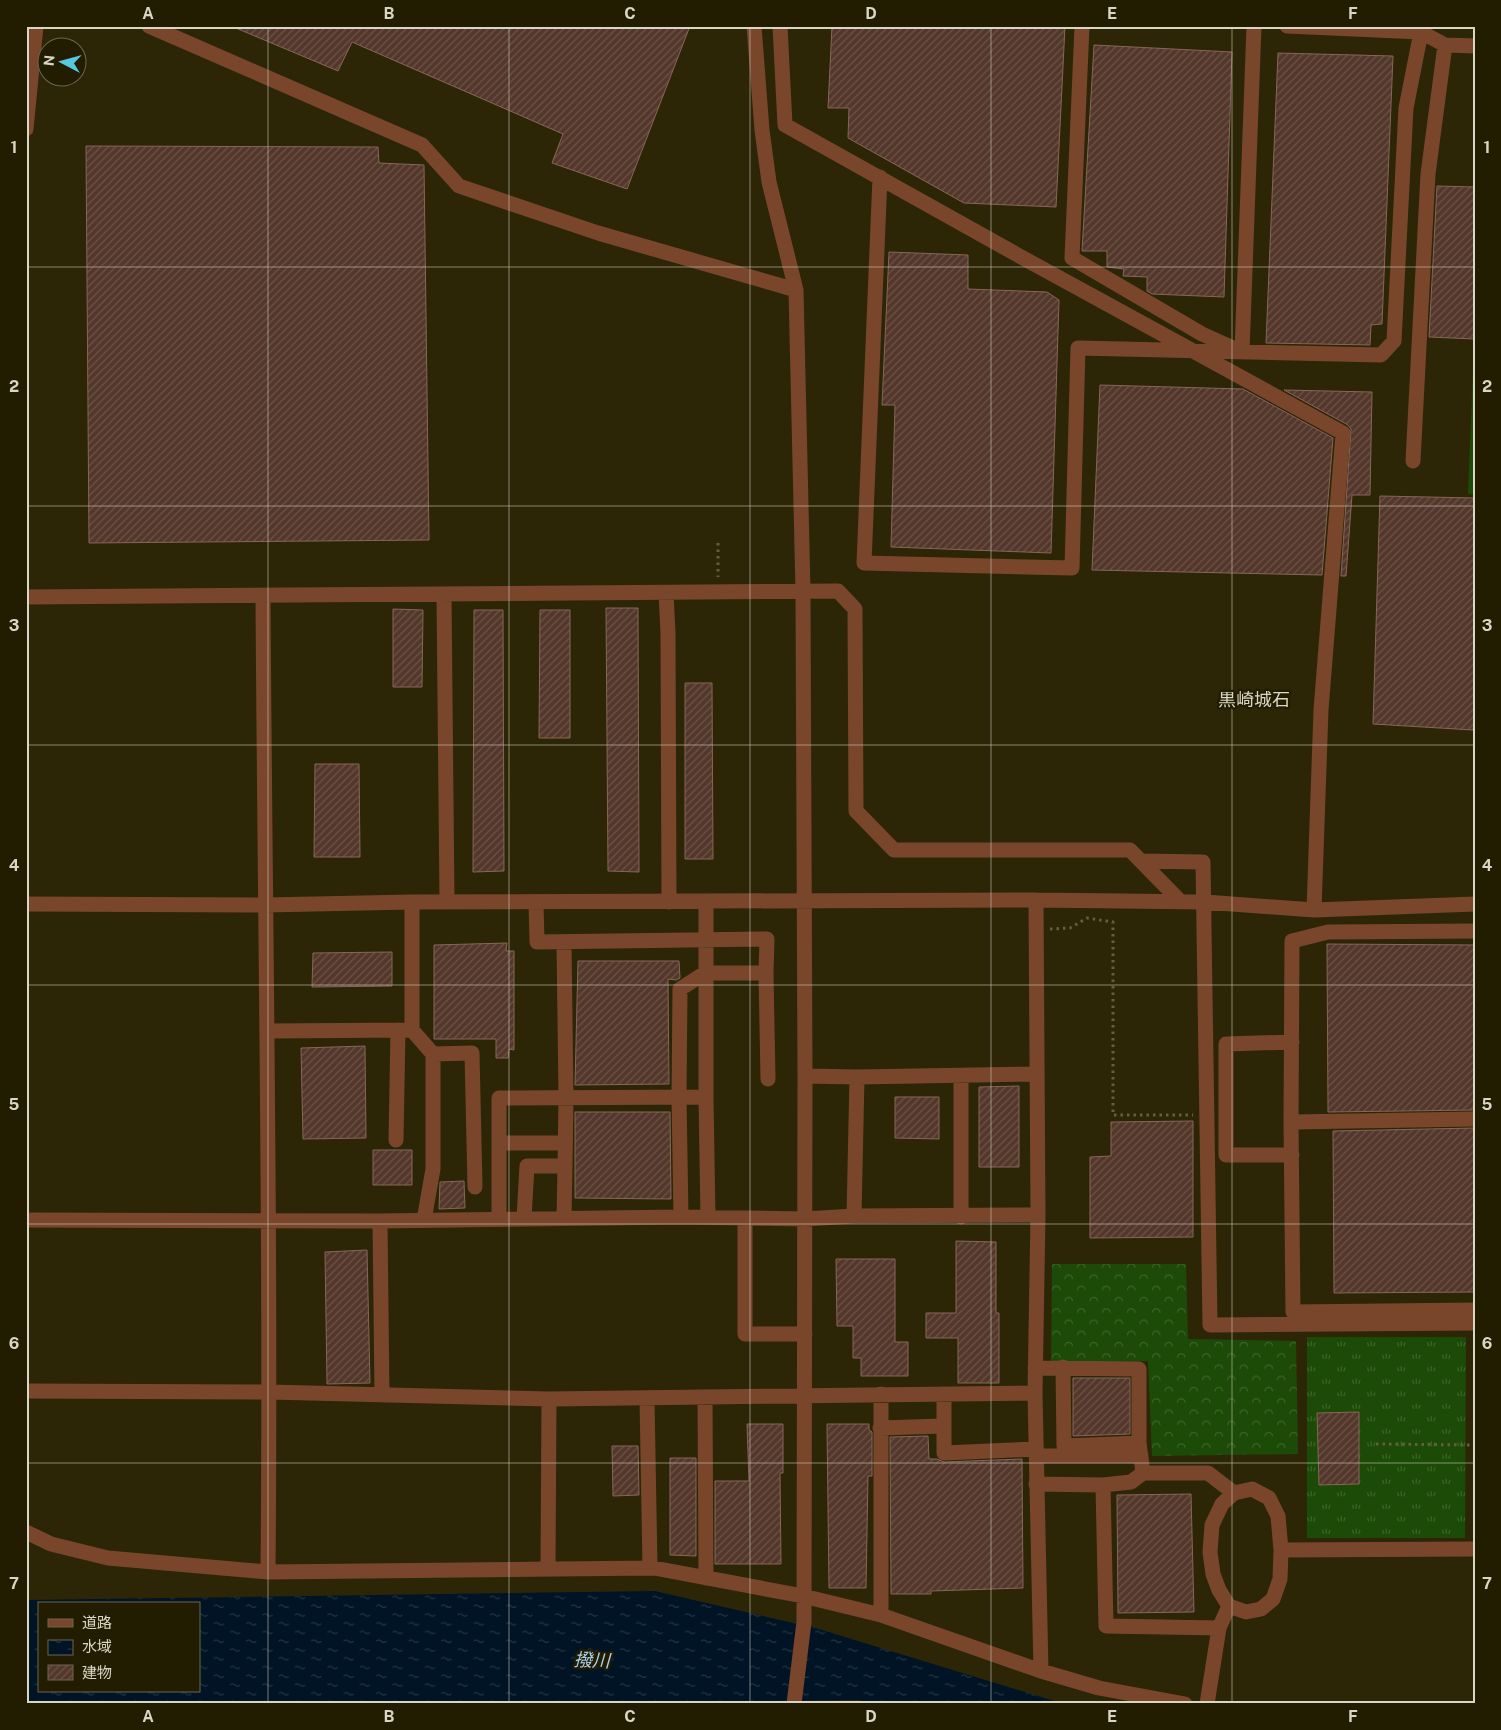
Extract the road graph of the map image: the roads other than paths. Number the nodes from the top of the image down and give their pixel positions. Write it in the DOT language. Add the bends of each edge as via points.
graph roads {
  1 [pos="36,26"];
  2 [pos="150,26"];
  3 [pos="754,26"];
  4 [pos="780,26"];
  5 [pos="1082,26"];
  6 [pos="1254,26"];
  7 [pos="1287,26"];
  8 [pos="1421,32"];
  9 [pos="1445,45"];
  10 [pos="1475,46"];
  11 [pos="26,129"];
  12 [pos="880,178"];
  13 [pos="796,290"];
  14 [pos="1193,351"];
  15 [pos="1242,352"];
  16 [pos="1413,461"];
  17 [pos="803,591"];
  18 [pos="666,593"];
  19 [pos="444,594"];
  20 [pos="263,596"];
  21 [pos="26,597"];
  22 [pos="1141,861"];
  23 [pos="1036,900"];
  24 [pos="412,902"];
  25 [pos="447,902"];
  26 [pos="669,902"];
  27 [pos="706,902"];
  28 [pos="804,902"];
  29 [pos="1181,902"];
  30 [pos="1205,902"];
  31 [pos="536,903"];
  32 [pos="26,904"];
  33 [pos="1475,904"];
  34 [pos="265,905"];
  35 [pos="1314,910"];
  36 [pos="1475,931"];
  37 [pos="705,939"];
  38 [pos="564,942"];
  39 [pos="705,973"];
  40 [pos="766,973"];
  41 [pos="405,1030"];
  42 [pos="268,1031"];
  43 [pos="1292,1042"];
  44 [pos="433,1054"];
  45 [pos="1036,1074"];
  46 [pos="805,1076"];
  47 [pos="961,1076"];
  48 [pos="857,1077"];
  49 [pos="768,1079"];
  50 [pos="566,1097"];
  51 [pos="679,1097"];
  52 [pos="706,1097"];
  53 [pos="1475,1120"];
  54 [pos="1291,1122"];
  55 [pos="396,1140"];
  56 [pos="499,1142"];
  57 [pos="565,1143"];
  58 [pos="1292,1155"];
  59 [pos="565,1166"];
  60 [pos="475,1187"];
  61 [pos="1038,1215"];
  62 [pos="854,1216"];
  63 [pos="681,1217"];
  64 [pos="708,1217"];
  65 [pos="961,1217"];
  66 [pos="499,1218"];
  67 [pos="524,1218"];
  68 [pos="564,1218"];
  69 [pos="745,1218"];
  70 [pos="804,1219"];
  71 [pos="26,1220"];
  72 [pos="380,1220"];
  73 [pos="424,1220"];
  74 [pos="269,1221"];
  75 [pos="1475,1310"];
  76 [pos="1475,1323"];
  77 [pos="805,1334"];
  78 [pos="1063,1367"];
  79 [pos="1036,1368"];
  80 [pos="26,1391"];
  81 [pos="270,1392"];
  82 [pos="1035,1393"];
  83 [pos="881,1394"];
  84 [pos="944,1394"];
  85 [pos="382,1395"];
  86 [pos="804,1395"];
  87 [pos="705,1397"];
  88 [pos="647,1398"];
  89 [pos="549,1399"];
  90 [pos="944,1426"];
  91 [pos="880,1428"];
  92 [pos="1140,1450"];
  93 [pos="1036,1452"];
  94 [pos="1143,1473"];
  95 [pos="1036,1484"];
  96 [pos="1103,1484"];
  97 [pos="1234,1493"];
  98 [pos="26,1532"];
  99 [pos="1475,1549"];
  100 [pos="1281,1550"];
  101 [pos="650,1568"];
  102 [pos="548,1569"];
  103 [pos="268,1572"];
  104 [pos="706,1578"];
  105 [pos="803,1596"];
  106 [pos="1229,1606"];
  107 [pos="880,1615"];
  108 [pos="1219,1628"];
  109 [pos="1041,1670"];
  110 [pos="794,1704"];
  111 [pos="1185,1704"];
  112 [pos="1207,1704"];
  1 -- 11 [label="street"];
  2 -- 13 [label="street" via="422,145 458,186 598,233"];
  3 -- 13 [label="street" via="769,182"];
  4 -- 12 [label="street" via="785,125"];
  5 -- 15 [label="street" via="1072,258 1202,334"];
  6 -- 15 [label="street"];
  7 -- 8 [label="street"];
  8 -- 9 [label="street"];
  8 -- 15 [label="street" via="1406,108 1394,341 1381,355"];
  9 -- 10 [label="street"];
  9 -- 16 [label="street" via="1428,174"];
  12 -- 14 [label="street"];
  12 -- 14 [label="street" via="864,563 1072,568 1078,348"];
  13 -- 17 [label="street"];
  14 -- 15 [label="street"];
  14 -- 35 [label="street" via="1342,433 1321,710"];
  17 -- 18 [label="street"];
  17 -- 22 [label="street" via="838,591 855,609 856,810 894,850 1130,850"];
  17 -- 28 [label="street"];
  18 -- 19 [label="street"];
  18 -- 26 [label="street"];
  19 -- 20 [label="street"];
  19 -- 25 [label="street"];
  20 -- 21 [label="street"];
  20 -- 34 [label="street"];
  22 -- 29 [label="street"];
  22 -- 30 [label="street" via="1203,862"];
  23 -- 28 [label="street"];
  23 -- 29 [label="street"];
  23 -- 45 [label="street"];
  24 -- 25 [label="street"];
  24 -- 34 [label="street"];
  24 -- 41 [label="street"];
  25 -- 31 [label="street"];
  26 -- 27 [label="street"];
  26 -- 31 [label="street"];
  27 -- 28 [label="street"];
  27 -- 37 [label="street"];
  28 -- 46 [label="street"];
  29 -- 30 [label="street"];
  30 -- 35 [label="street"];
  30 -- 76 [label="street" via="1210,1325"];
  31 -- 38 [label="street" via="537,942"];
  32 -- 34 [label="street"];
  33 -- 35 [label="street"];
  34 -- 42 [label="street"];
  36 -- 43 [label="street" via="1328,932 1292,941"];
  37 -- 38 [label="street"];
  37 -- 39 [label="street"];
  37 -- 40 [label="street" via="767,939"];
  38 -- 50 [label="street"];
  39 -- 40 [label="street"];
  39 -- 51 [label="street" via="680,989"];
  39 -- 52 [label="street"];
  40 -- 49 [label="street"];
  41 -- 42 [label="street"];
  41 -- 44 [label="street"];
  41 -- 55 [label="street"];
  42 -- 74 [label="street"];
  43 -- 54 [label="street"];
  43 -- 58 [label="street" via="1226,1044 1226,1155"];
  44 -- 60 [label="street" via="472,1053"];
  44 -- 73 [label="street" via="433,1169"];
  45 -- 47 [label="street"];
  45 -- 61 [label="street"];
  46 -- 48 [label="street"];
  46 -- 70 [label="street"];
  47 -- 48 [label="street"];
  47 -- 65 [label="street"];
  48 -- 62 [label="street"];
  50 -- 51 [label="street"];
  50 -- 56 [label="street" via="499,1098"];
  50 -- 57 [label="street"];
  51 -- 52 [label="street"];
  51 -- 63 [label="street"];
  52 -- 64 [label="street"];
  53 -- 54 [label="street"];
  54 -- 58 [label="street"];
  56 -- 57 [label="street"];
  56 -- 66 [label="street"];
  57 -- 59 [label="street"];
  58 -- 75 [label="street" via="1293,1312"];
  59 -- 67 [label="street" via="527,1166"];
  59 -- 68 [label="street"];
  61 -- 65 [label="street"];
  61 -- 79 [label="street"];
  62 -- 65 [label="street"];
  62 -- 70 [label="street"];
  63 -- 64 [label="street"];
  63 -- 68 [label="street"];
  64 -- 69 [label="street"];
  66 -- 67 [label="street"];
  66 -- 73 [label="street"];
  67 -- 68 [label="street"];
  69 -- 70 [label="street"];
  69 -- 77 [label="street" via="745,1334"];
  70 -- 77 [label="street"];
  71 -- 74 [label="street"];
  72 -- 73 [label="street"];
  72 -- 74 [label="street"];
  72 -- 85 [label="street"];
  74 -- 81 [label="street"];
  77 -- 86 [label="street"];
  78 -- 79 [label="street"];
  78 -- 92 [label="street" via="1064,1446"];
  78 -- 92 [label="street" via="1139,1369"];
  79 -- 82 [label="street"];
  80 -- 81 [label="street"];
  81 -- 85 [label="street"];
  81 -- 103 [label="street"];
  82 -- 84 [label="street"];
  82 -- 93 [label="street"];
  83 -- 84 [label="street"];
  83 -- 86 [label="street"];
  83 -- 91 [label="street"];
  84 -- 90 [label="street"];
  85 -- 89 [label="street"];
  86 -- 87 [label="street"];
  86 -- 105 [label="street"];
  87 -- 88 [label="street"];
  87 -- 104 [label="street"];
  88 -- 89 [label="street"];
  88 -- 101 [label="street"];
  89 -- 102 [label="street"];
  90 -- 91 [label="street"];
  90 -- 93 [label="street" via="944,1453"];
  91 -- 107 [label="street"];
  92 -- 93 [label="street"];
  92 -- 94 [label="street"];
  93 -- 95 [label="street"];
  94 -- 96 [label="street" via="1132,1482"];
  94 -- 97 [label="street" via="1208,1473"];
  95 -- 96 [label="street"];
  95 -- 109 [label="street"];
  96 -- 108 [label="street" via="1106,1626"];
  97 -- 100 [label="street" via="1252,1490 1269,1498 1278,1516"];
  97 -- 106 [label="street" via="1222,1504 1212,1525 1210,1552 1213,1574"];
  98 -- 103 [label="street" via="51,1544 108,1558"];
  99 -- 100 [label="street"];
  100 -- 106 [label="street" via="1280,1579 1273,1599 1261,1609 1246,1612"];
  101 -- 102 [label="street"];
  101 -- 104 [label="street"];
  102 -- 103 [label="street"];
  104 -- 105 [label="street"];
  105 -- 107 [label="street"];
  105 -- 110 [label="street" via="804,1622"];
  106 -- 108 [label="street"];
  107 -- 109 [label="street"];
  108 -- 112 [label="street"];
  109 -- 111 [label="street" via="1099,1688"];
}
